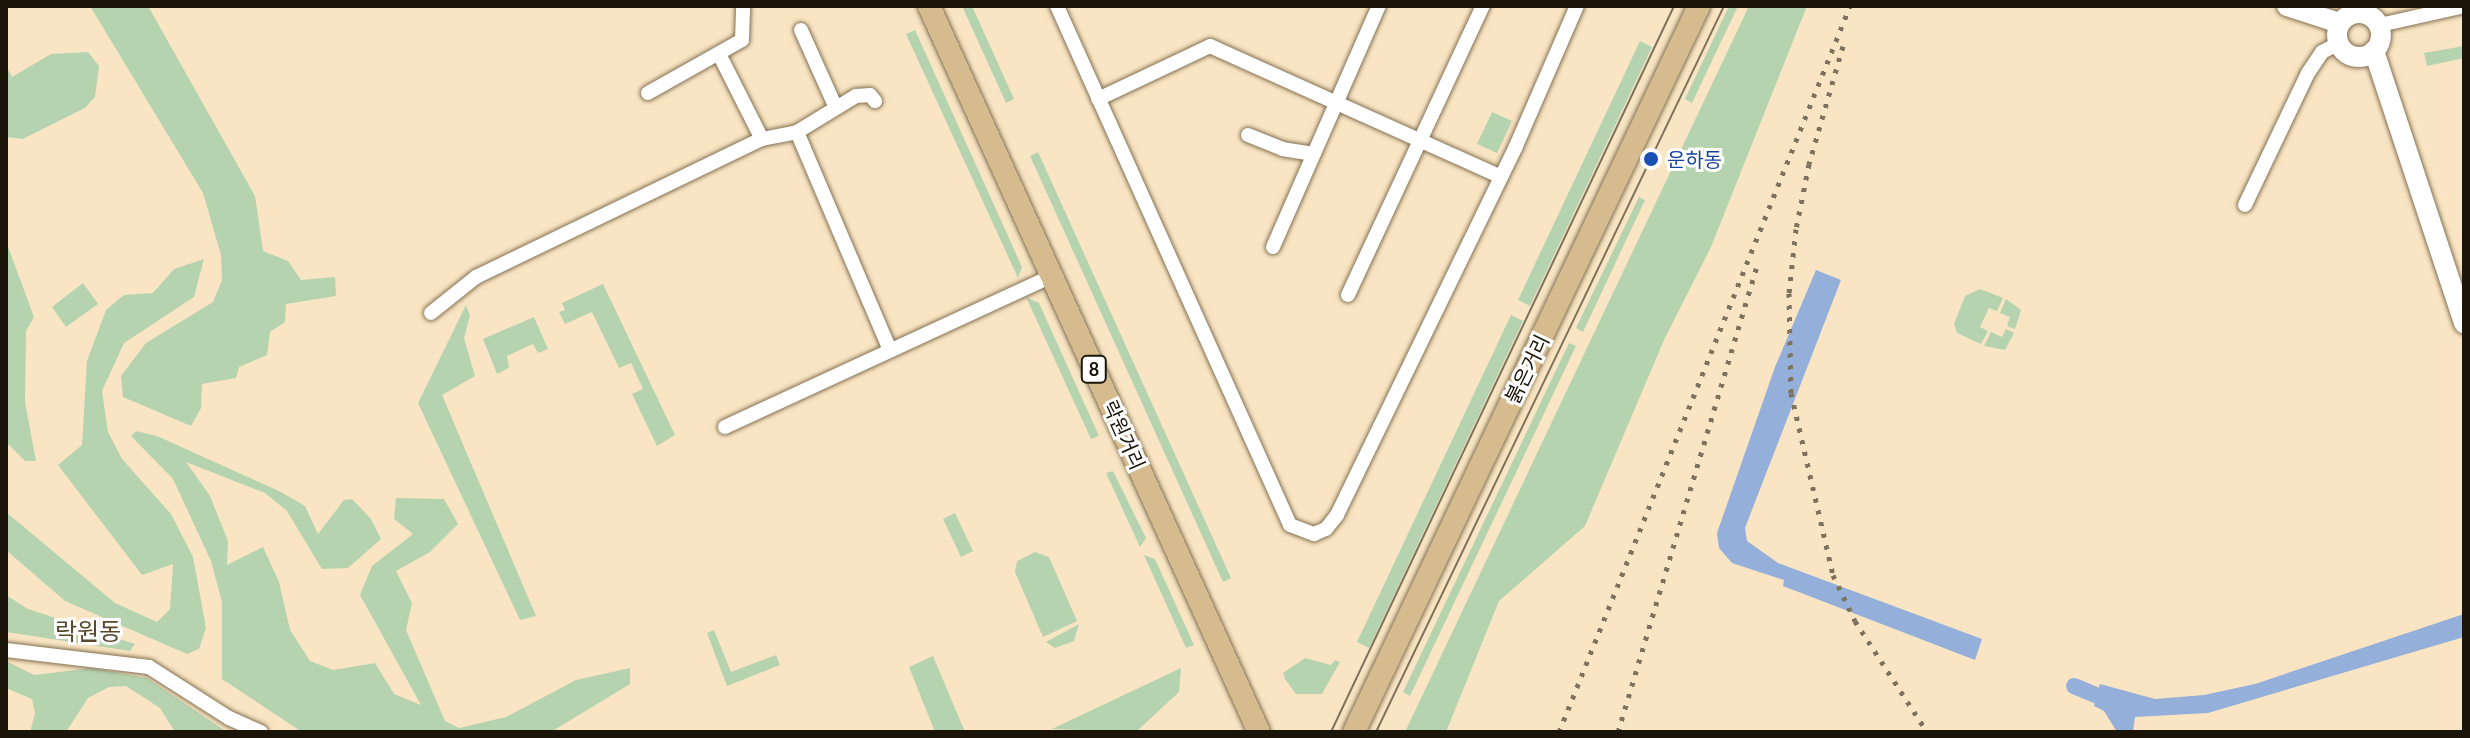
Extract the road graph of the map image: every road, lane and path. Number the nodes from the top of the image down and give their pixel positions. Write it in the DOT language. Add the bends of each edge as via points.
graph roads {
  1 [pos="743,6"];
  2 [pos="929,6"];
  3 [pos="1057,6"];
  4 [pos="1379,6"];
  5 [pos="1483,6"];
  6 [pos="1577,6"];
  7 [pos="1699,6"];
  8 [pos="2287,6"];
  9 [pos="2464,6"];
  10 [pos="2348,21"];
  11 [pos="2380,25"];
  12 [pos="801,30"];
  13 [pos="2374,51"];
  14 [pos="720,56"];
  15 [pos="648,93"];
  16 [pos="1098,99"];
  17 [pos="875,101"];
  18 [pos="1338,102"];
  19 [pos="836,108"];
  20 [pos="797,132"];
  21 [pos="1248,135"];
  22 [pos="762,139"];
  23 [pos="1421,140"];
  24 [pos="1314,154"];
  25 [pos="1501,177"];
  26 [pos="2245,205"];
  27 [pos="1273,247"];
  28 [pos="1052,276"];
  29 [pos="1348,295"];
  30 [pos="431,313"];
  31 [pos="2464,323"];
  32 [pos="890,350"];
  33 [pos="725,427"];
  34 [pos="6,650"];
  35 [pos="261,732"];
  36 [pos="1259,732"];
  37 [pos="1354,732"];
  1 -- 14 [label="street" via="742,40"];
  2 -- 28 [label="main road, 락원거리 / 8"];
  3 -- 16 [label="street"];
  4 -- 18 [label="street"];
  5 -- 23 [label="street"];
  6 -- 25 [label="street"];
  7 -- 37 [label="main road, 붉은거리"];
  8 -- 10 [label="street"];
  9 -- 11 [label="street"];
  10 -- 11 [label="street" via="2370,15"];
  10 -- 13 [label="street" via="2354,57"];
  10 -- 26 [label="street" via="2308,73"];
  11 -- 13 [label="street" via="2381,39"];
  12 -- 19 [label="street"];
  13 -- 31 [label="street"];
  14 -- 15 [label="street"];
  14 -- 22 [label="street"];
  16 -- 18 [label="street" via="1210,46"];
  16 -- 25 [label="street" via="1290,525 1301,532 1326,529 1337,515"];
  17 -- 19 [label="street" via="870,95 856,96"];
  18 -- 23 [label="street"];
  18 -- 24 [label="street"];
  19 -- 20 [label="street"];
  20 -- 22 [label="street"];
  20 -- 32 [label="street"];
  21 -- 24 [label="street" via="1282,149"];
  22 -- 30 [label="street" via="476,277"];
  23 -- 25 [label="street"];
  23 -- 29 [label="street"];
  24 -- 27 [label="street"];
  28 -- 32 [label="street"];
  28 -- 36 [label="main road, 락원거리 / 8"];
  32 -- 33 [label="street"];
  34 -- 35 [label="street" via="149,667"];
}
